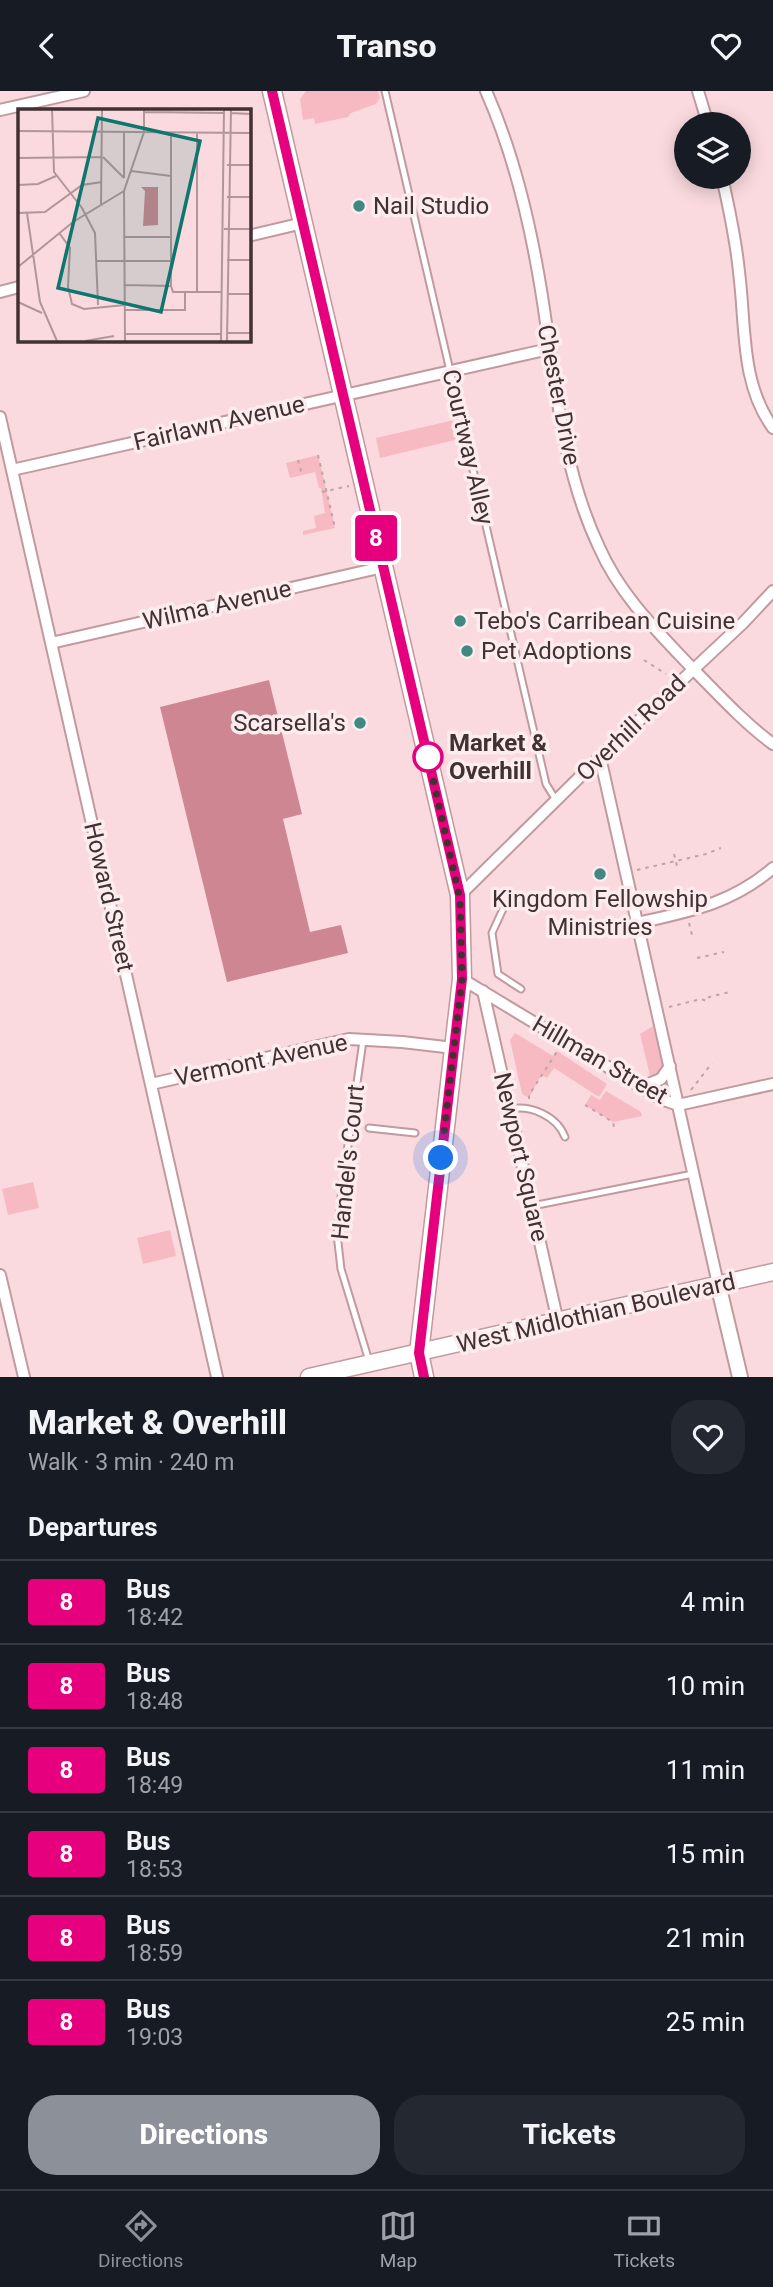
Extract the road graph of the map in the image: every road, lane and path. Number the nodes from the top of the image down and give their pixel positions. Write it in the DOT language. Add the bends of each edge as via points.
graph roads {
  1 [pos="84,91"];
  2 [pos="272,91"];
  3 [pos="385,91"];
  4 [pos="486,91"];
  5 [pos="698,91"];
  6 [pos="0,110"];
  7 [pos="704,112"];
  8 [pos="724,189"];
  9 [pos="303,223"];
  10 [pos="250,236"];
  11 [pos="18,287"];
  12 [pos="0,292"];
  13 [pos="549,349"];
  14 [pos="450,371"];
  15 [pos="343,395"];
  16 [pos="0,417"];
  17 [pos="773,428"];
  18 [pos="318,455"];
  19 [pos="298,460"];
  20 [pos="12,470"];
  21 [pos="302,475"];
  22 [pos="363,482"];
  23 [pos="324,491"];
  24 [pos="335,528"];
  25 [pos="383,567"];
  26 [pos="773,591"];
  27 [pos="51,643"];
  28 [pos="644,660"];
  29 [pos="693,669"];
  30 [pos="666,674"];
  31 [pos="773,744"];
  32 [pos="600,757"];
  33 [pos="556,800"];
  34 [pos="721,848"];
  35 [pos="674,854"];
  36 [pos="676,861"];
  37 [pos="677,866"];
  38 [pos="773,868"];
  39 [pos="626,872"];
  40 [pos="460,895"];
  41 [pos="503,909"];
  42 [pos="638,923"];
  43 [pos="724,952"];
  44 [pos="697,958"];
  45 [pos="462,979"];
  46 [pos="521,989"];
  47 [pos="483,991"];
  48 [pos="730,992"];
  49 [pos="657,1009"];
  50 [pos="363,1039"];
  51 [pos="564,1040"];
  52 [pos="454,1048"];
  53 [pos="712,1063"];
  54 [pos="670,1066"];
  55 [pos="541,1075"];
  56 [pos="547,1078"];
  57 [pos="151,1084"];
  58 [pos="773,1084"];
  59 [pos="641,1087"];
  60 [pos="691,1091"];
  61 [pos="585,1105"];
  62 [pos="678,1105"];
  63 [pos="528,1108"];
  64 [pos="510,1109"];
  65 [pos="614,1127"];
  66 [pos="369,1128"];
  67 [pos="415,1133"];
  68 [pos="565,1137"];
  69 [pos="693,1174"];
  70 [pos="532,1206"];
  71 [pos="773,1272"];
  72 [pos="0,1275"];
  73 [pos="718,1284"];
  74 [pos="558,1322"];
  75 [pos="419,1353"];
  76 [pos="370,1364"];
  77 [pos="24,1377"];
  78 [pos="217,1377"];
  79 [pos="309,1377"];
  80 [pos="424,1377"];
  81 [pos="740,1377"];
  1 -- 6 [label="street"];
  2 -- 9 [label="main road"];
  3 -- 14 [label="lane, Courtway Alley"];
  4 -- 13 [label="street, Chester Drive" via="528,220"];
  5 -- 7 [label="street"];
  8 -- 17 [label="street" via="739,269 749,376"];
  9 -- 10 [label="street"];
  9 -- 15 [label="main road"];
  11 -- 12 [label="street"];
  13 -- 14 [label="street, Fairlawn Avenue"];
  13 -- 29 [label="street, Chester Drive" via="575,479 598,547 632,603"];
  14 -- 15 [label="street, Fairlawn Avenue"];
  14 -- 33 [label="lane, Courtway Alley" via="546,784"];
  15 -- 20 [label="street, Fairlawn Avenue"];
  15 -- 22 [label="main road"];
  16 -- 20 [label="street, Howard Street"];
  18 -- 23 [label="path"];
  19 -- 21 [label="path"];
  20 -- 27 [label="street, Howard Street"];
  22 -- 23 [label="path"];
  22 -- 25 [label="main road"];
  23 -- 24 [label="path"];
  25 -- 27 [label="street, Wilma Avenue"];
  25 -- 40 [label="main road"];
  26 -- 29 [label="street, Overhill Road"];
  27 -- 57 [label="street, Howard Street"];
  28 -- 30 [label="path"];
  29 -- 31 [label="street, Chester Drive"];
  29 -- 32 [label="street, Overhill Road"];
  32 -- 33 [label="street, Overhill Road"];
  32 -- 39 [label="street"];
  33 -- 40 [label="street, Overhill Road"];
  34 -- 36 [label="path"];
  35 -- 36 [label="path"];
  36 -- 37 [label="path"];
  36 -- 39 [label="path"];
  38 -- 42 [label="street" via="717,904"];
  39 -- 42 [label="street"];
  40 -- 45 [label="main road"];
  41 -- 46 [label="lane" via="492,933 498,974"];
  42 -- 49 [label="street"];
  43 -- 44 [label="path"];
  45 -- 47 [label="street, Hillman Street"];
  45 -- 52 [label="main road"];
  47 -- 51 [label="street, Hillman Street"];
  47 -- 64 [label="street, Newport Square"];
  48 -- 49 [label="path" via="707,1001"];
  49 -- 54 [label="street"];
  50 -- 52 [label="street, Vermont Avenue"];
  50 -- 57 [label="street, Vermont Avenue"];
  50 -- 76 [label="lane, Handel's Court" via="337,1234 341,1269"];
  51 -- 55 [label="path"];
  51 -- 59 [label="street, Hillman Street"];
  52 -- 75 [label="main road"];
  53 -- 60 [label="path"];
  54 -- 59 [label="street" via="661,1079"];
  54 -- 62 [label="street"];
  55 -- 56 [label="path"];
  55 -- 63 [label="path" via="529,1094"];
  57 -- 78 [label="street, Howard Street"];
  58 -- 62 [label="street"];
  59 -- 62 [label="street, Hillman Street"];
  61 -- 65 [label="path"];
  62 -- 69 [label="street, Hillman Street"];
  63 -- 64 [label="lane"];
  63 -- 68 [label="lane" via="562,1128"];
  64 -- 70 [label="street, Newport Square"];
  66 -- 67 [label="lane"];
  69 -- 70 [label="lane"];
  69 -- 73 [label="street, Hillman Street"];
  70 -- 74 [label="street, Newport Square"];
  71 -- 73 [label="main road, West Midlothian Boulevard"];
  72 -- 77 [label="street"];
  73 -- 74 [label="main road, West Midlothian Boulevard"];
  73 -- 81 [label="street, Hillman Street"];
  74 -- 75 [label="main road, West Midlothian Boulevard"];
  75 -- 76 [label="main road, West Midlothian Boulevard"];
  75 -- 80 [label="main road"];
  76 -- 79 [label="main road, West Midlothian Boulevard"];
}
